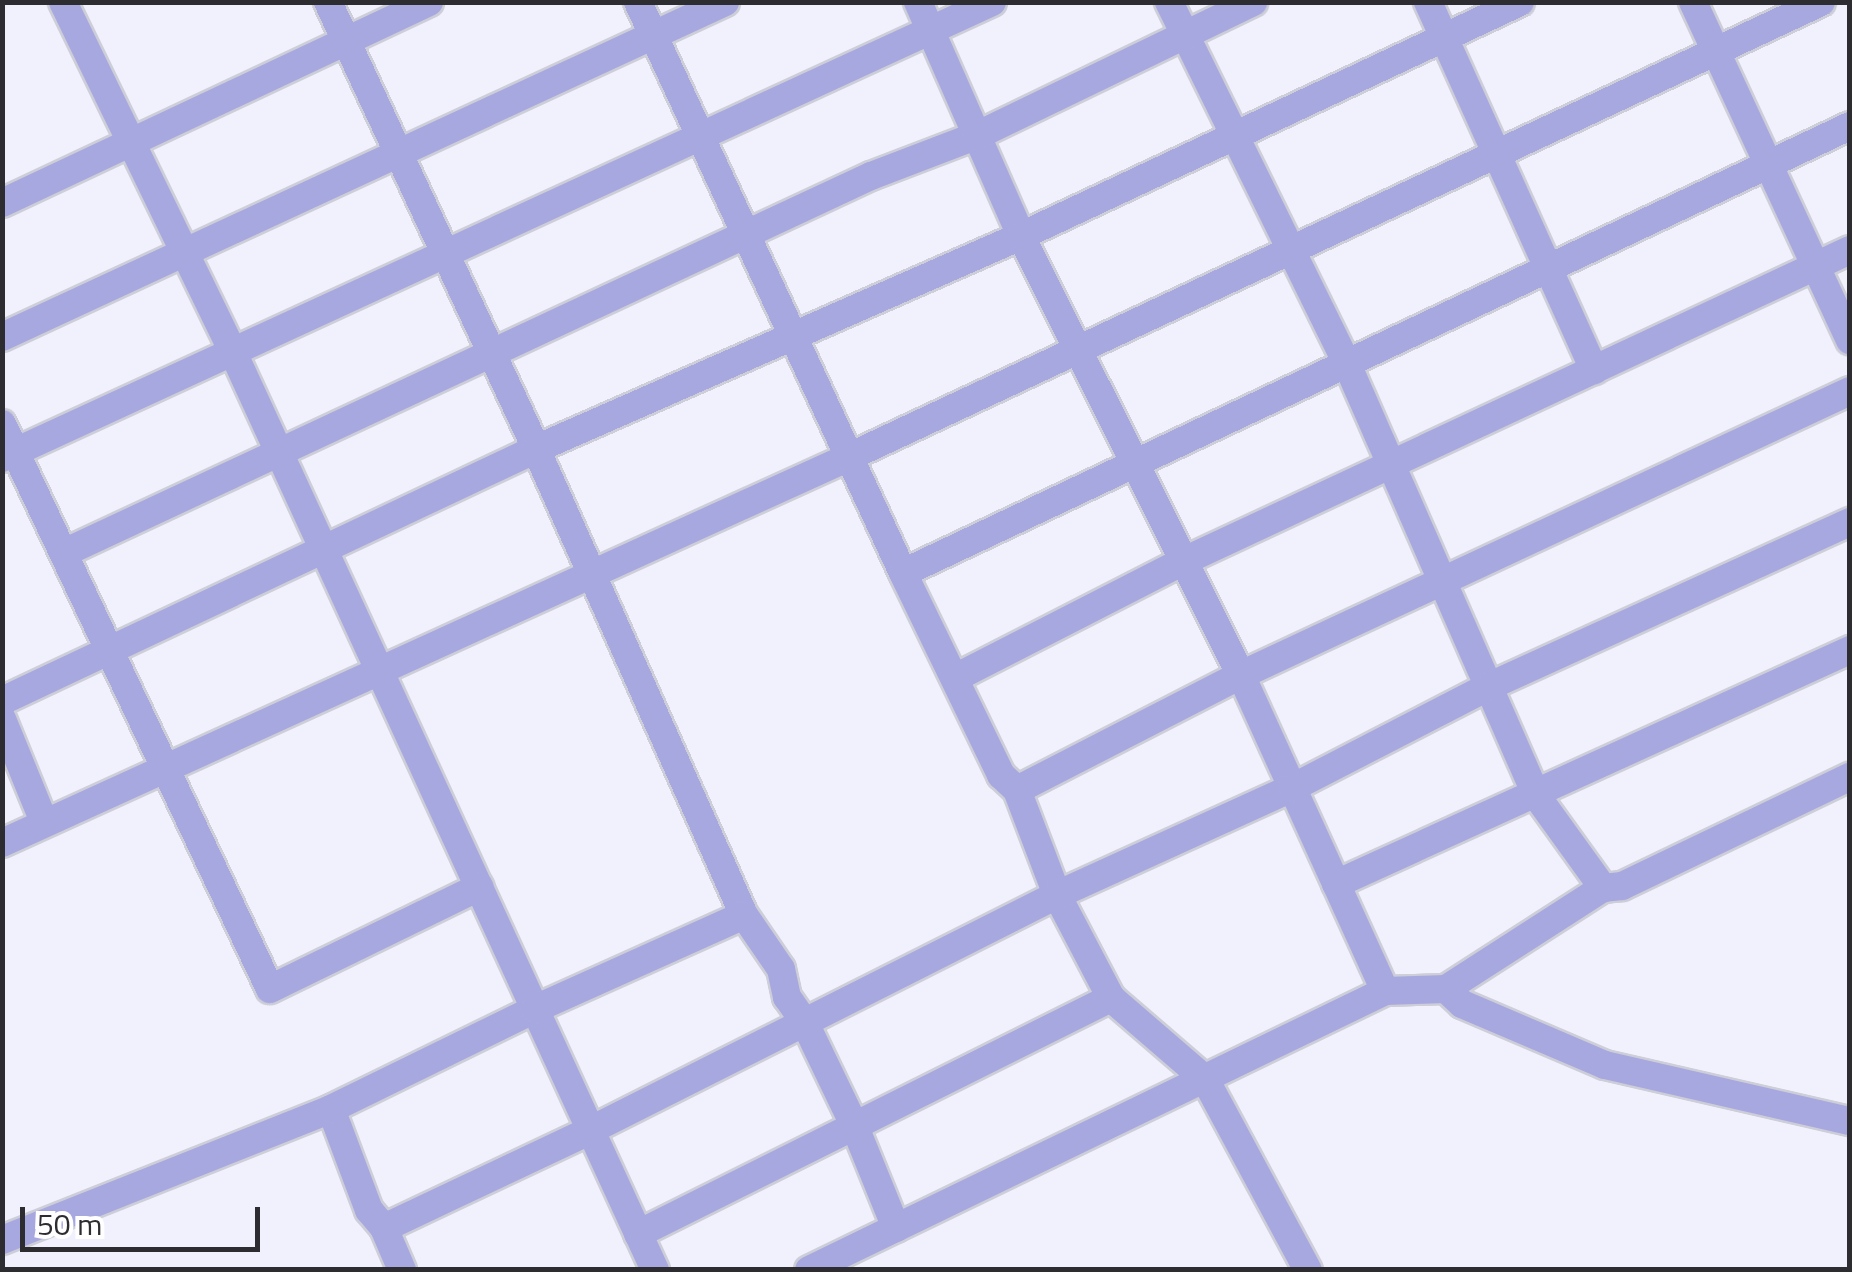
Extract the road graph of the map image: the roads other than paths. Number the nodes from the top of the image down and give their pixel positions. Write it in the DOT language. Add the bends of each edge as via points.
graph roads {
  1 [pos="63,2"];
  2 [pos="328,2"];
  3 [pos="429,2"];
  4 [pos="638,2"];
  5 [pos="725,2"];
  6 [pos="918,2"];
  7 [pos="992,2"];
  8 [pos="1169,2"];
  9 [pos="1253,2"];
  10 [pos="1428,2"];
  11 [pos="1520,2"];
  12 [pos="1694,2"];
  13 [pos="1821,2"];
  14 [pos="930,31"];
  15 [pos="1184,34"];
  16 [pos="653,35"];
  17 [pos="1445,37"];
  18 [pos="346,40"];
  19 [pos="1718,52"];
  20 [pos="1850,126"];
  21 [pos="976,136"];
  22 [pos="699,137"];
  23 [pos="1234,138"];
  24 [pos="130,140"];
  25 [pos="397,153"];
  26 [pos="1500,155"];
  27 [pos="1769,162"];
  28 [pos="2,203"];
  29 [pos="746,236"];
  30 [pos="1020,236"];
  31 [pos="1291,250"];
  32 [pos="1850,250"];
  33 [pos="444,252"];
  34 [pos="185,254"];
  35 [pos="1816,266"];
  36 [pos="1548,268"];
  37 [pos="795,336"];
  38 [pos="2,338"];
  39 [pos="1850,340"];
  40 [pos="232,350"];
  41 [pos="491,351"];
  42 [pos="1077,351"];
  43 [pos="1347,364"];
  44 [pos="1594,370"];
  45 [pos="1850,392"];
  46 [pos="2,424"];
  47 [pos="536,448"];
  48 [pos="276,453"];
  49 [pos="9,455"];
  50 [pos="848,458"];
  51 [pos="1136,460"];
  52 [pos="1392,464"];
  53 [pos="1850,522"];
  54 [pos="66,552"];
  55 [pos="323,552"];
  56 [pos="1184,560"];
  57 [pos="590,571"];
  58 [pos="903,574"];
  59 [pos="1444,579"];
  60 [pos="1850,650"];
  61 [pos="108,651"];
  62 [pos="381,671"];
  63 [pos="1240,675"];
  64 [pos="957,677"];
  65 [pos="1490,686"];
  66 [pos="2,701"];
  67 [pos="2,719"];
  68 [pos="167,770"];
  69 [pos="1850,777"];
  70 [pos="1292,788"];
  71 [pos="1018,790"];
  72 [pos="1536,795"];
  73 [pos="44,822"];
  74 [pos="2,843"];
  75 [pos="1336,884"];
  76 [pos="479,888"];
  77 [pos="1603,888"];
  78 [pos="1058,895"];
  79 [pos="744,915"];
  80 [pos="1446,989"];
  81 [pos="1385,991"];
  82 [pos="1111,998"];
  83 [pos="535,1010"];
  84 [pos="806,1024"];
  85 [pos="1205,1079"];
  86 [pos="331,1109"];
  87 [pos="1850,1121"];
  88 [pos="854,1127"];
  89 [pos="593,1129"];
  90 [pos="384,1228"];
  91 [pos="896,1228"];
  92 [pos="638,1234"];
  93 [pos="2,1240"];
  94 [pos="402,1270"];
  95 [pos="655,1270"];
  96 [pos="808,1270"];
  97 [pos="1308,1270"];
  1 -- 24 [label="street"];
  2 -- 18 [label="street"];
  3 -- 18 [label="street"];
  4 -- 16 [label="street"];
  5 -- 16 [label="street"];
  6 -- 14 [label="street"];
  7 -- 14 [label="street"];
  8 -- 15 [label="street"];
  9 -- 15 [label="street"];
  10 -- 17 [label="street"];
  11 -- 17 [label="street"];
  12 -- 19 [label="street"];
  13 -- 19 [label="street"];
  14 -- 21 [label="street"];
  14 -- 22 [label="street"];
  15 -- 21 [label="street"];
  15 -- 23 [label="street"];
  16 -- 22 [label="street"];
  16 -- 25 [label="street"];
  17 -- 23 [label="street"];
  17 -- 26 [label="street"];
  18 -- 24 [label="street"];
  18 -- 25 [label="street"];
  19 -- 26 [label="street"];
  19 -- 27 [label="street"];
  20 -- 27 [label="street"];
  21 -- 29 [label="street" via="871,176"];
  21 -- 30 [label="street"];
  22 -- 29 [label="street"];
  22 -- 33 [label="street"];
  23 -- 30 [label="street"];
  23 -- 31 [label="street"];
  24 -- 28 [label="street"];
  24 -- 34 [label="street"];
  25 -- 33 [label="street"];
  25 -- 34 [label="street"];
  26 -- 31 [label="street"];
  26 -- 36 [label="street"];
  27 -- 35 [label="street"];
  27 -- 36 [label="street"];
  29 -- 37 [label="street"];
  29 -- 41 [label="street"];
  30 -- 37 [label="street"];
  30 -- 42 [label="street"];
  31 -- 42 [label="street"];
  31 -- 43 [label="street"];
  32 -- 35 [label="street"];
  33 -- 40 [label="street"];
  33 -- 41 [label="street"];
  34 -- 38 [label="street"];
  34 -- 40 [label="street"];
  35 -- 39 [label="street"];
  35 -- 44 [label="street"];
  36 -- 43 [label="street"];
  36 -- 44 [label="street"];
  37 -- 47 [label="street"];
  37 -- 50 [label="street"];
  40 -- 48 [label="street"];
  40 -- 49 [label="street"];
  41 -- 47 [label="street"];
  41 -- 48 [label="street"];
  42 -- 50 [label="street"];
  42 -- 51 [label="street"];
  43 -- 51 [label="street"];
  43 -- 52 [label="street"];
  44 -- 52 [label="street"];
  45 -- 59 [label="street"];
  46 -- 49 [label="street"];
  47 -- 55 [label="street"];
  47 -- 57 [label="street"];
  48 -- 54 [label="street"];
  48 -- 55 [label="street"];
  49 -- 54 [label="street"];
  50 -- 57 [label="street"];
  50 -- 58 [label="street"];
  51 -- 56 [label="street"];
  51 -- 58 [label="street"];
  52 -- 56 [label="street"];
  52 -- 59 [label="street"];
  53 -- 65 [label="street"];
  54 -- 61 [label="street"];
  55 -- 61 [label="street"];
  55 -- 62 [label="street"];
  56 -- 63 [label="street"];
  56 -- 64 [label="street"];
  57 -- 62 [label="street"];
  57 -- 79 [label="street"];
  58 -- 64 [label="street"];
  59 -- 63 [label="street"];
  59 -- 65 [label="street"];
  60 -- 72 [label="street"];
  61 -- 66 [label="street"];
  61 -- 68 [label="street"];
  62 -- 68 [label="street"];
  62 -- 76 [label="street"];
  63 -- 70 [label="street"];
  63 -- 71 [label="street"];
  64 -- 71 [label="street" via="1001,775"];
  65 -- 70 [label="street"];
  65 -- 72 [label="street"];
  67 -- 73 [label="street"];
  68 -- 73 [label="street"];
  68 -- 76 [label="street" via="270,989"];
  69 -- 77 [label="street" via="1622,886"];
  70 -- 75 [label="street"];
  70 -- 78 [label="street"];
  71 -- 78 [label="street"];
  72 -- 75 [label="street"];
  72 -- 77 [label="street"];
  73 -- 74 [label="street"];
  75 -- 81 [label="street"];
  76 -- 83 [label="street"];
  77 -- 80 [label="street"];
  78 -- 82 [label="street"];
  78 -- 84 [label="street"];
  79 -- 83 [label="street"];
  79 -- 84 [label="street" via="781,969 787,996"];
  80 -- 81 [label="street"];
  80 -- 87 [label="street" via="1462,1004 1605,1065"];
  81 -- 85 [label="street"];
  82 -- 85 [label="street"];
  82 -- 88 [label="street"];
  83 -- 86 [label="street"];
  83 -- 89 [label="street"];
  84 -- 88 [label="street"];
  84 -- 89 [label="street"];
  85 -- 91 [label="street"];
  85 -- 97 [label="street"];
  86 -- 90 [label="street" via="369,1210"];
  86 -- 93 [label="street"];
  88 -- 91 [label="street"];
  88 -- 92 [label="street"];
  89 -- 90 [label="street"];
  89 -- 92 [label="street"];
  90 -- 94 [label="street"];
  91 -- 96 [label="street"];
  92 -- 95 [label="street"];
}
